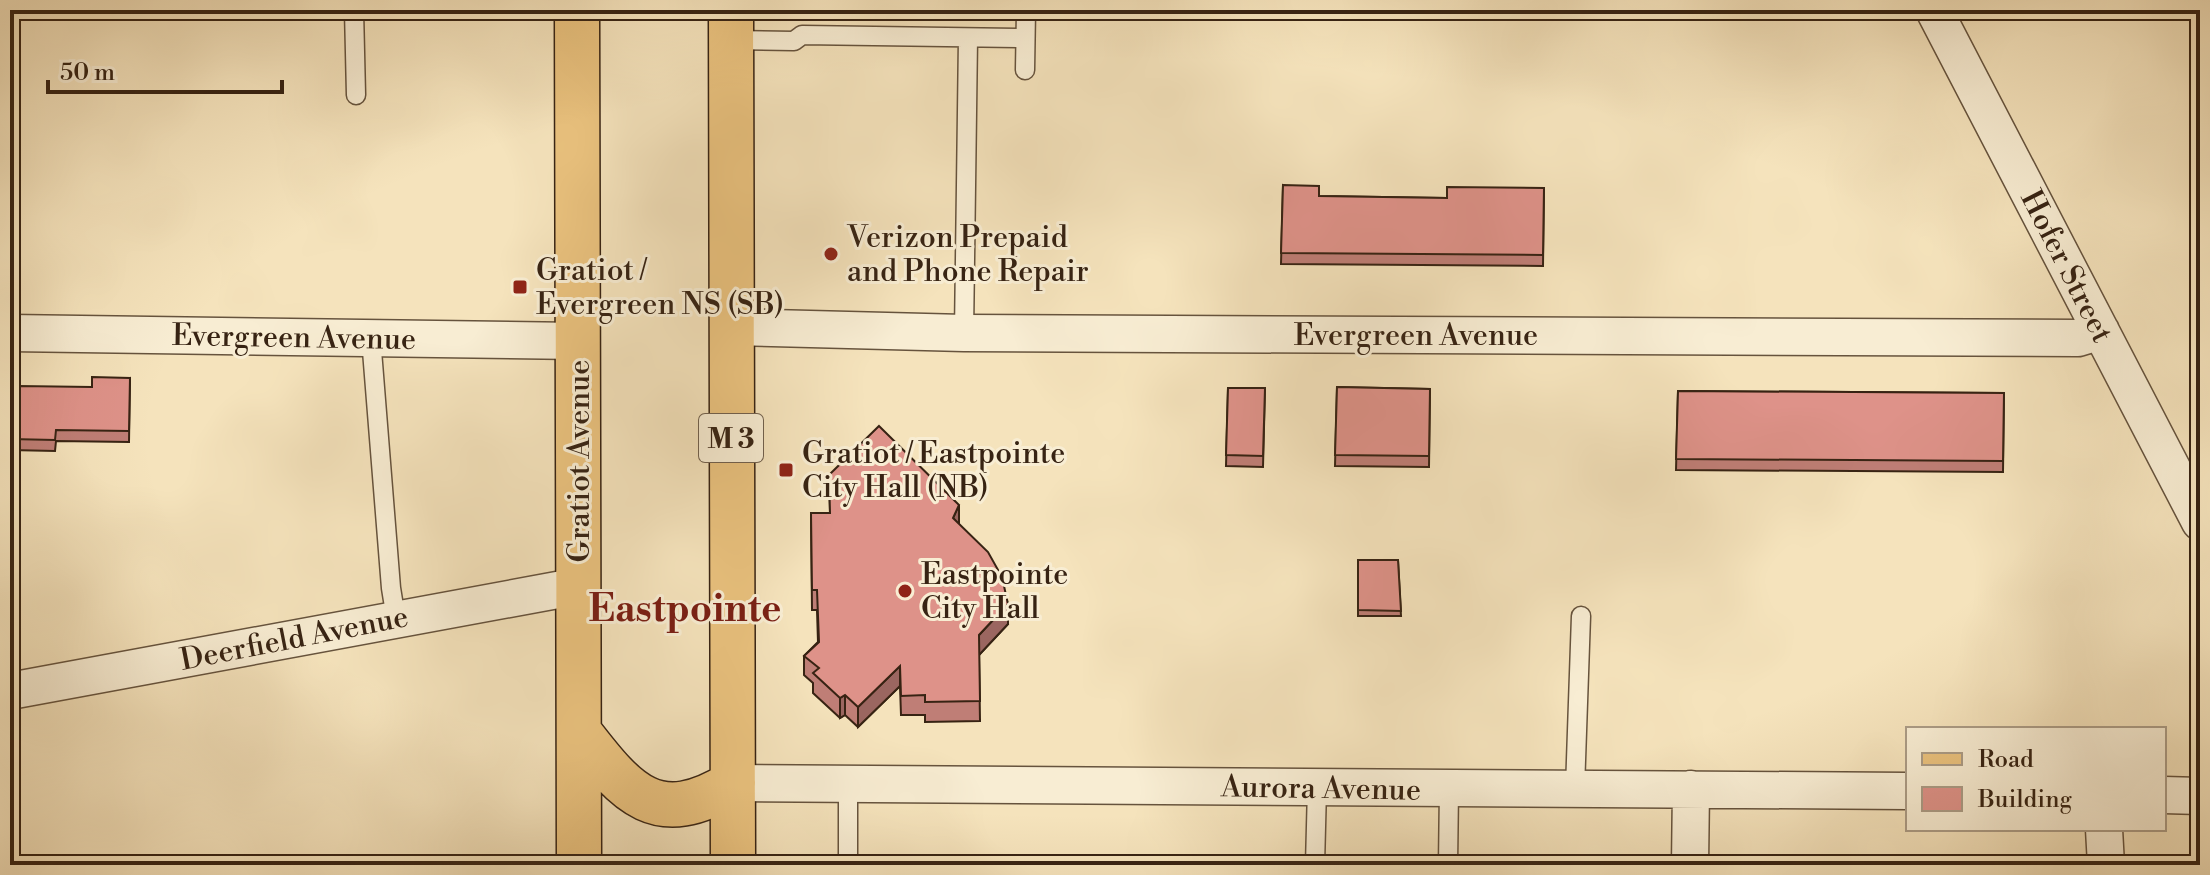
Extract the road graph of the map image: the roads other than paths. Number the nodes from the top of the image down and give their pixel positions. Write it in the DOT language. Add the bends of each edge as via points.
graph roads {
  1 [pos="354,10"];
  2 [pos="577,10"];
  3 [pos="1026,10"];
  4 [pos="1934,10"];
  5 [pos="731,25"];
  6 [pos="968,38"];
  7 [pos="1025,38"];
  8 [pos="1025,70"];
  9 [pos="356,95"];
  10 [pos="731,327"];
  11 [pos="2101,331"];
  12 [pos="10,333"];
  13 [pos="964,333"];
  14 [pos="371,338"];
  15 [pos="578,341"];
  16 [pos="2200,522"];
  17 [pos="579,586"];
  18 [pos="1581,616"];
  19 [pos="396,619"];
  20 [pos="10,691"];
  21 [pos="580,733"];
  22 [pos="733,783"];
  23 [pos="848,784"];
  24 [pos="1317,788"];
  25 [pos="1449,789"];
  26 [pos="1575,789"];
  27 [pos="1691,789"];
  28 [pos="1906,791"];
  29 [pos="2104,831"];
  30 [pos="579,865"];
  31 [pos="733,865"];
  32 [pos="848,865"];
  33 [pos="1315,865"];
  34 [pos="1448,865"];
  35 [pos="1690,865"];
  36 [pos="2106,865"];
  1 -- 9 [label="lane"];
  2 -- 15 [label="main road, Gratiot Avenue"];
  3 -- 7 [label="lane"];
  4 -- 11 [label="street, Hofer Street"];
  5 -- 6 [label="lane" via="794,41 802,35"];
  5 -- 10 [label="main road, M 3"];
  6 -- 7 [label="lane"];
  6 -- 13 [label="lane"];
  7 -- 8 [label="lane"];
  10 -- 13 [label="street, Evergreen Avenue"];
  10 -- 22 [label="main road, M 3"];
  11 -- 13 [label="street, Evergreen Avenue" via="2078,338"];
  11 -- 16 [label="street, Hofer Street"];
  12 -- 14 [label="street, Evergreen Avenue"];
  14 -- 15 [label="street, Evergreen Avenue"];
  14 -- 19 [label="lane"];
  15 -- 17 [label="main road, Gratiot Avenue"];
  17 -- 19 [label="street, Deerfield Avenue"];
  17 -- 21 [label="main road, Gratiot Avenue"];
  18 -- 26 [label="lane"];
  19 -- 20 [label="street, Deerfield Avenue"];
  21 -- 22 [label="main road" via="626,786 659,804 697,803"];
  21 -- 30 [label="main road, Gratiot Avenue"];
  22 -- 23 [label="street, Aurora Avenue"];
  22 -- 31 [label="main road, M 3"];
  23 -- 24 [label="street, Aurora Avenue"];
  23 -- 32 [label="lane"];
  24 -- 25 [label="street, Aurora Avenue"];
  24 -- 33 [label="lane"];
  25 -- 26 [label="street, Aurora Avenue"];
  25 -- 34 [label="lane"];
  26 -- 27 [label="street, Aurora Avenue"];
  27 -- 28 [label="street, Aurora Avenue"];
  27 -- 35 [label="street"];
  29 -- 36 [label="street"];
}
